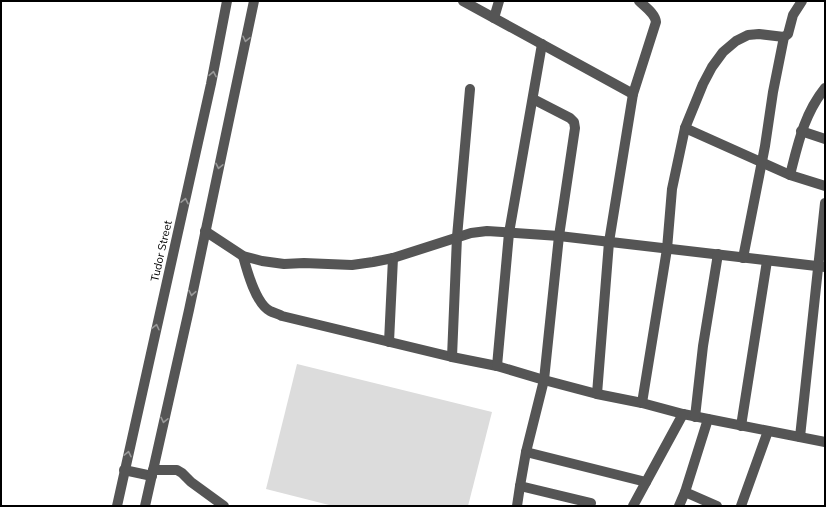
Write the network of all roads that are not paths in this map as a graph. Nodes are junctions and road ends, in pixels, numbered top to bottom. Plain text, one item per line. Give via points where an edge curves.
1 (228, 1) edge
2 (254, 1) edge
3 (463, 1) edge
4 (499, 1) edge
5 (639, 1) edge
6 (802, 1) edge
7 (494, 18) junction
8 (784, 38) junction
9 (542, 44) junction
10 (470, 89) dead end
11 (825, 90) edge
12 (633, 94) junction
13 (533, 99) junction
14 (686, 128) junction
15 (801, 131) junction
16 (825, 139) edge
17 (762, 162) junction
18 (790, 175) junction
19 (825, 186) edge
20 (825, 204) edge
21 (205, 231) junction
22 (509, 233) junction
23 (559, 236) junction
24 (457, 237) junction
25 (609, 242) junction
26 (667, 249) junction
27 (718, 254) junction
28 (243, 256) junction
29 (393, 258) junction
30 (743, 258) junction
31 (767, 261) junction
32 (822, 266) edge
33 (389, 342) junction
34 (452, 357) junction
35 (497, 366) junction
36 (544, 380) junction
37 (597, 394) junction
38 (642, 403) junction
39 (683, 414) junction
40 (695, 417) junction
41 (708, 419) junction
42 (741, 426) junction
43 (768, 431) junction
44 (800, 437) junction
45 (825, 442) edge
46 (526, 452) junction
47 (124, 470) junction
48 (152, 473) junction
49 (646, 482) junction
50 (520, 486) junction
51 (686, 492) junction
52 (590, 503) dead end
53 (117, 506) edge
54 (145, 506) edge
55 (224, 506) edge
56 (517, 506) edge
57 (633, 506) edge
58 (679, 506) edge
59 (717, 506) edge
60 (741, 506) edge

47 -> 1 street, Tudor Street
2 -> 21 street
3 - 7 street
4 - 7 street
5 - 12 street via 654,15 656,22
6 - 8 street
7 - 9 street
8 - 14 street via 759,34 748,36 736,41 723,52 703,84
8 - 17 street
9 - 12 street
9 - 13 street
10 - 24 street
11 - 15 street via 814,104
12 - 25 street
13 - 22 street
13 - 23 street via 570,118 575,125
14 - 17 street
14 - 26 street via 672,189
15 - 16 street
15 - 18 street
17 - 18 street
17 - 30 street
18 - 19 street
20 - 32 street
21 - 28 street
21 -> 48 street
22 - 23 street
22 - 24 street via 487,230
22 - 35 street
23 - 25 street
23 - 36 street
24 - 29 street
24 - 34 street
25 - 26 street
25 - 37 street
26 - 27 street
26 - 38 street
27 - 30 street
27 - 40 street
28 - 29 street via 284,264 329,265 352,265
28 - 33 street via 252,283 262,303 270,311
29 - 33 street
30 - 31 street
31 - 32 street
31 - 42 street
32 - 44 street
33 - 34 street
34 - 35 street
35 - 36 street
36 - 37 street
36 - 46 street
37 - 38 street
38 - 39 street
39 - 40 street
39 - 49 street
40 - 41 street
41 - 42 street
41 - 51 street
42 - 43 street
43 - 44 street
43 - 60 street
44 - 45 street
46 - 49 street
46 - 50 street
47 - 48 street
47 - 53 street, Tudor Street
48 - 54 street
48 - 55 street via 177,470
49 - 57 street
50 - 52 street
50 - 56 street
51 - 58 street
51 - 59 street

